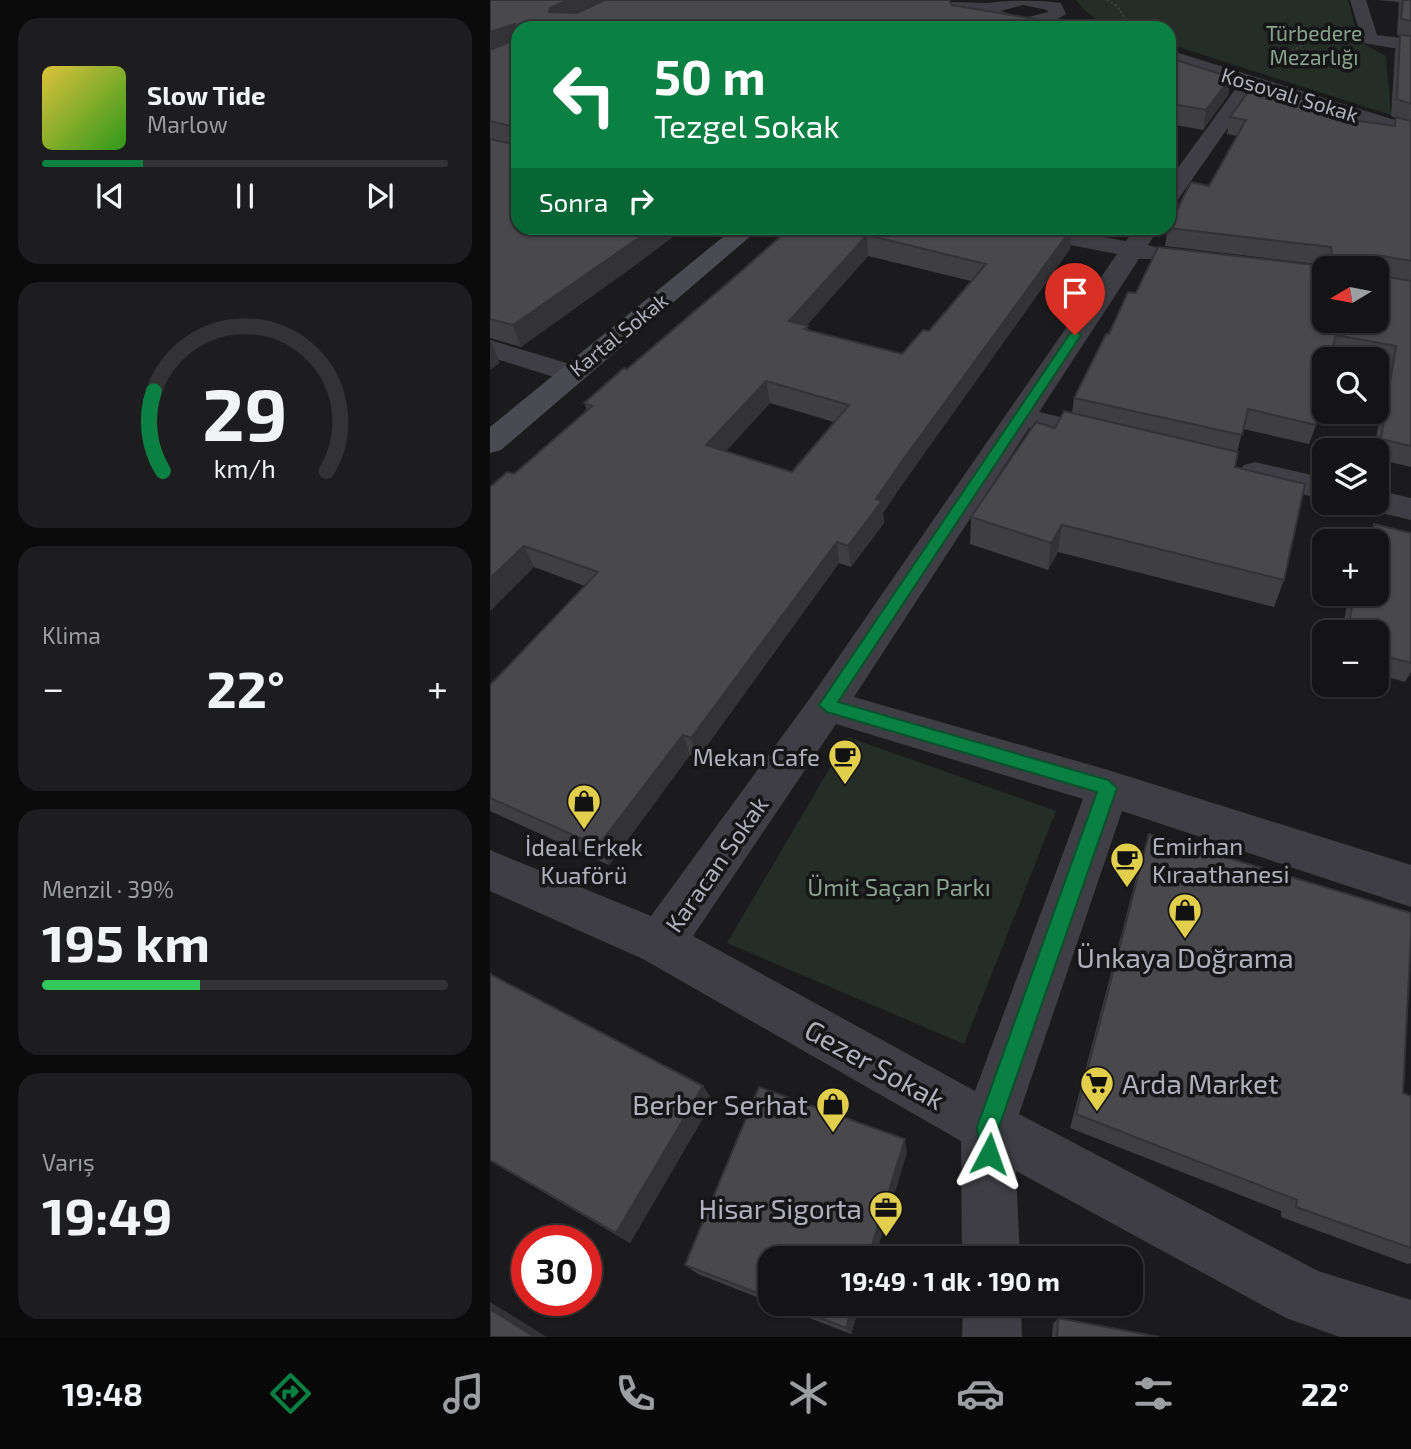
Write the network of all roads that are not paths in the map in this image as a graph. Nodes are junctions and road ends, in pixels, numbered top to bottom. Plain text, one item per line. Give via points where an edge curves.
1 (884, 0) edge
2 (1028, 0) edge
3 (1358, 0) edge
4 (1051, 18) junction
5 (997, 19) edge
6 (1014, 21) edge
7 (1040, 21) edge
8 (1060, 21) edge
9 (1403, 45) edge
10 (1176, 58) edge
11 (1250, 82) junction
12 (1411, 132) edge
13 (1176, 186) edge
14 (739, 235) edge
15 (1088, 235) edge
16 (1138, 240) edge
17 (1184, 258) edge
18 (490, 348) edge
19 (570, 373) junction
20 (1021, 418) junction
21 (490, 443) edge
22 (1140, 445) edge
23 (1232, 467) edge
24 (1312, 486) edge
25 (1389, 504) edge
26 (1411, 509) edge
27 (827, 705) junction
28 (1108, 788) junction
29 (490, 870) edge
30 (1411, 886) edge
31 (660, 943) junction
32 (988, 1127) junction
33 (991, 1246) edge
34 (992, 1316) edge
35 (1411, 1330) edge
36 (992, 1337) edge

1 - 5 street
2 - 4 street via 1055,8 1057,14
2 - 5 street via 1008,1
3 - 9 street via 1369,39
4 - 7 street
4 - 8 street
5 - 6 street
10 - 11 street, Kosovalı Sokak
11 - 12 street, Kosovalı Sokak
11 - 13 street
14 - 19 street, Kartal Sokak
15 - 16 street
16 - 17 street
16 - 20 street, Karacan Sokak
18 - 19 street
19 - 21 street, Kartal Sokak
20 - 22 street
20 - 27 street, Karacan Sokak
23 - 24 street
25 - 26 street
27 - 28 street
27 - 31 street, Karacan Sokak
28 - 30 street
28 - 32 street
29 - 31 street, Gezer Sokak
31 - 32 street, Gezer Sokak
32 - 33 street
32 - 35 street, Gezer Sokak via 1307,1297
34 - 36 street

